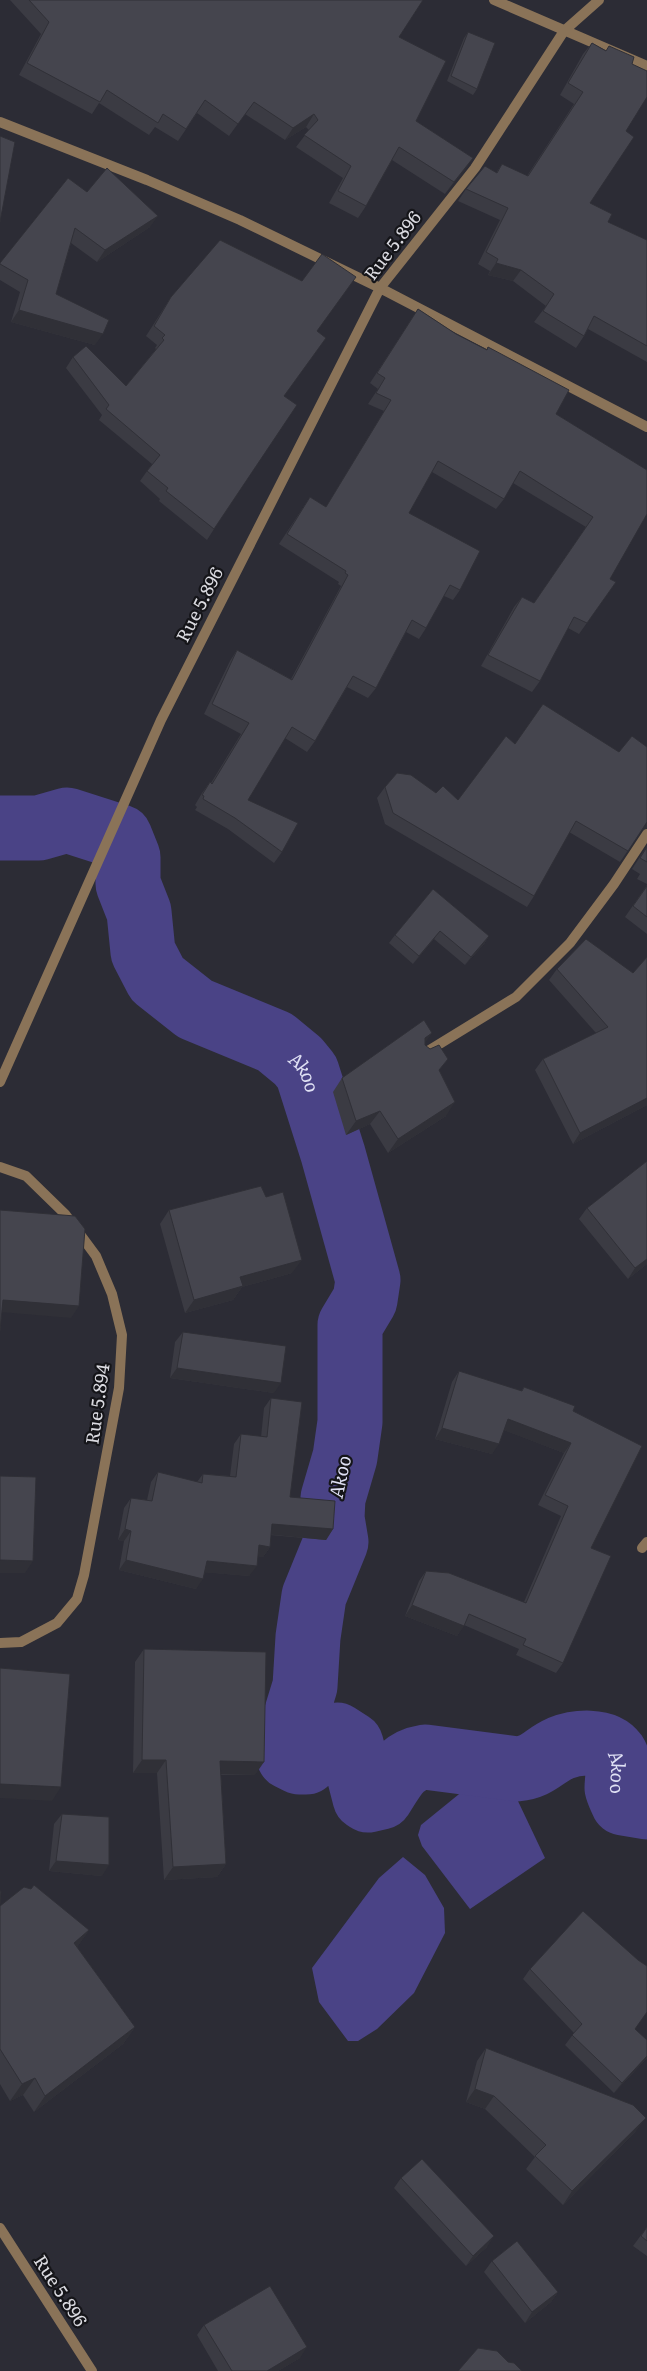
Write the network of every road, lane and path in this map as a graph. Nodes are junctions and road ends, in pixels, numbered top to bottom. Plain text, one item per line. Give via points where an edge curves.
1 (494, 0) edge
2 (599, 0) edge
3 (564, 31) junction
4 (647, 66) edge
5 (0, 122) edge
6 (380, 288) junction
7 (647, 427) edge
8 (647, 834) edge
9 (421, 1056) edge
10 (0, 1082) edge
11 (0, 1167) edge
12 (0, 1643) edge
13 (0, 2228) edge
14 (92, 2371) edge

1 - 3 street
2 - 3 street, Rue 5.896
3 - 4 street
3 - 6 street, Rue 5.896 via 475,168
5 - 6 street via 240,220
6 - 7 street
6 - 10 street, Rue 5.896 via 161,720
8 - 9 street via 570,943 516,997
11 - 12 street, Rue 5.894 via 26,1176 70,1221 96,1256 112,1294 122,1335 119,1388 77,1600 57,1623 21,1642
13 - 14 street, Rue 5.896

